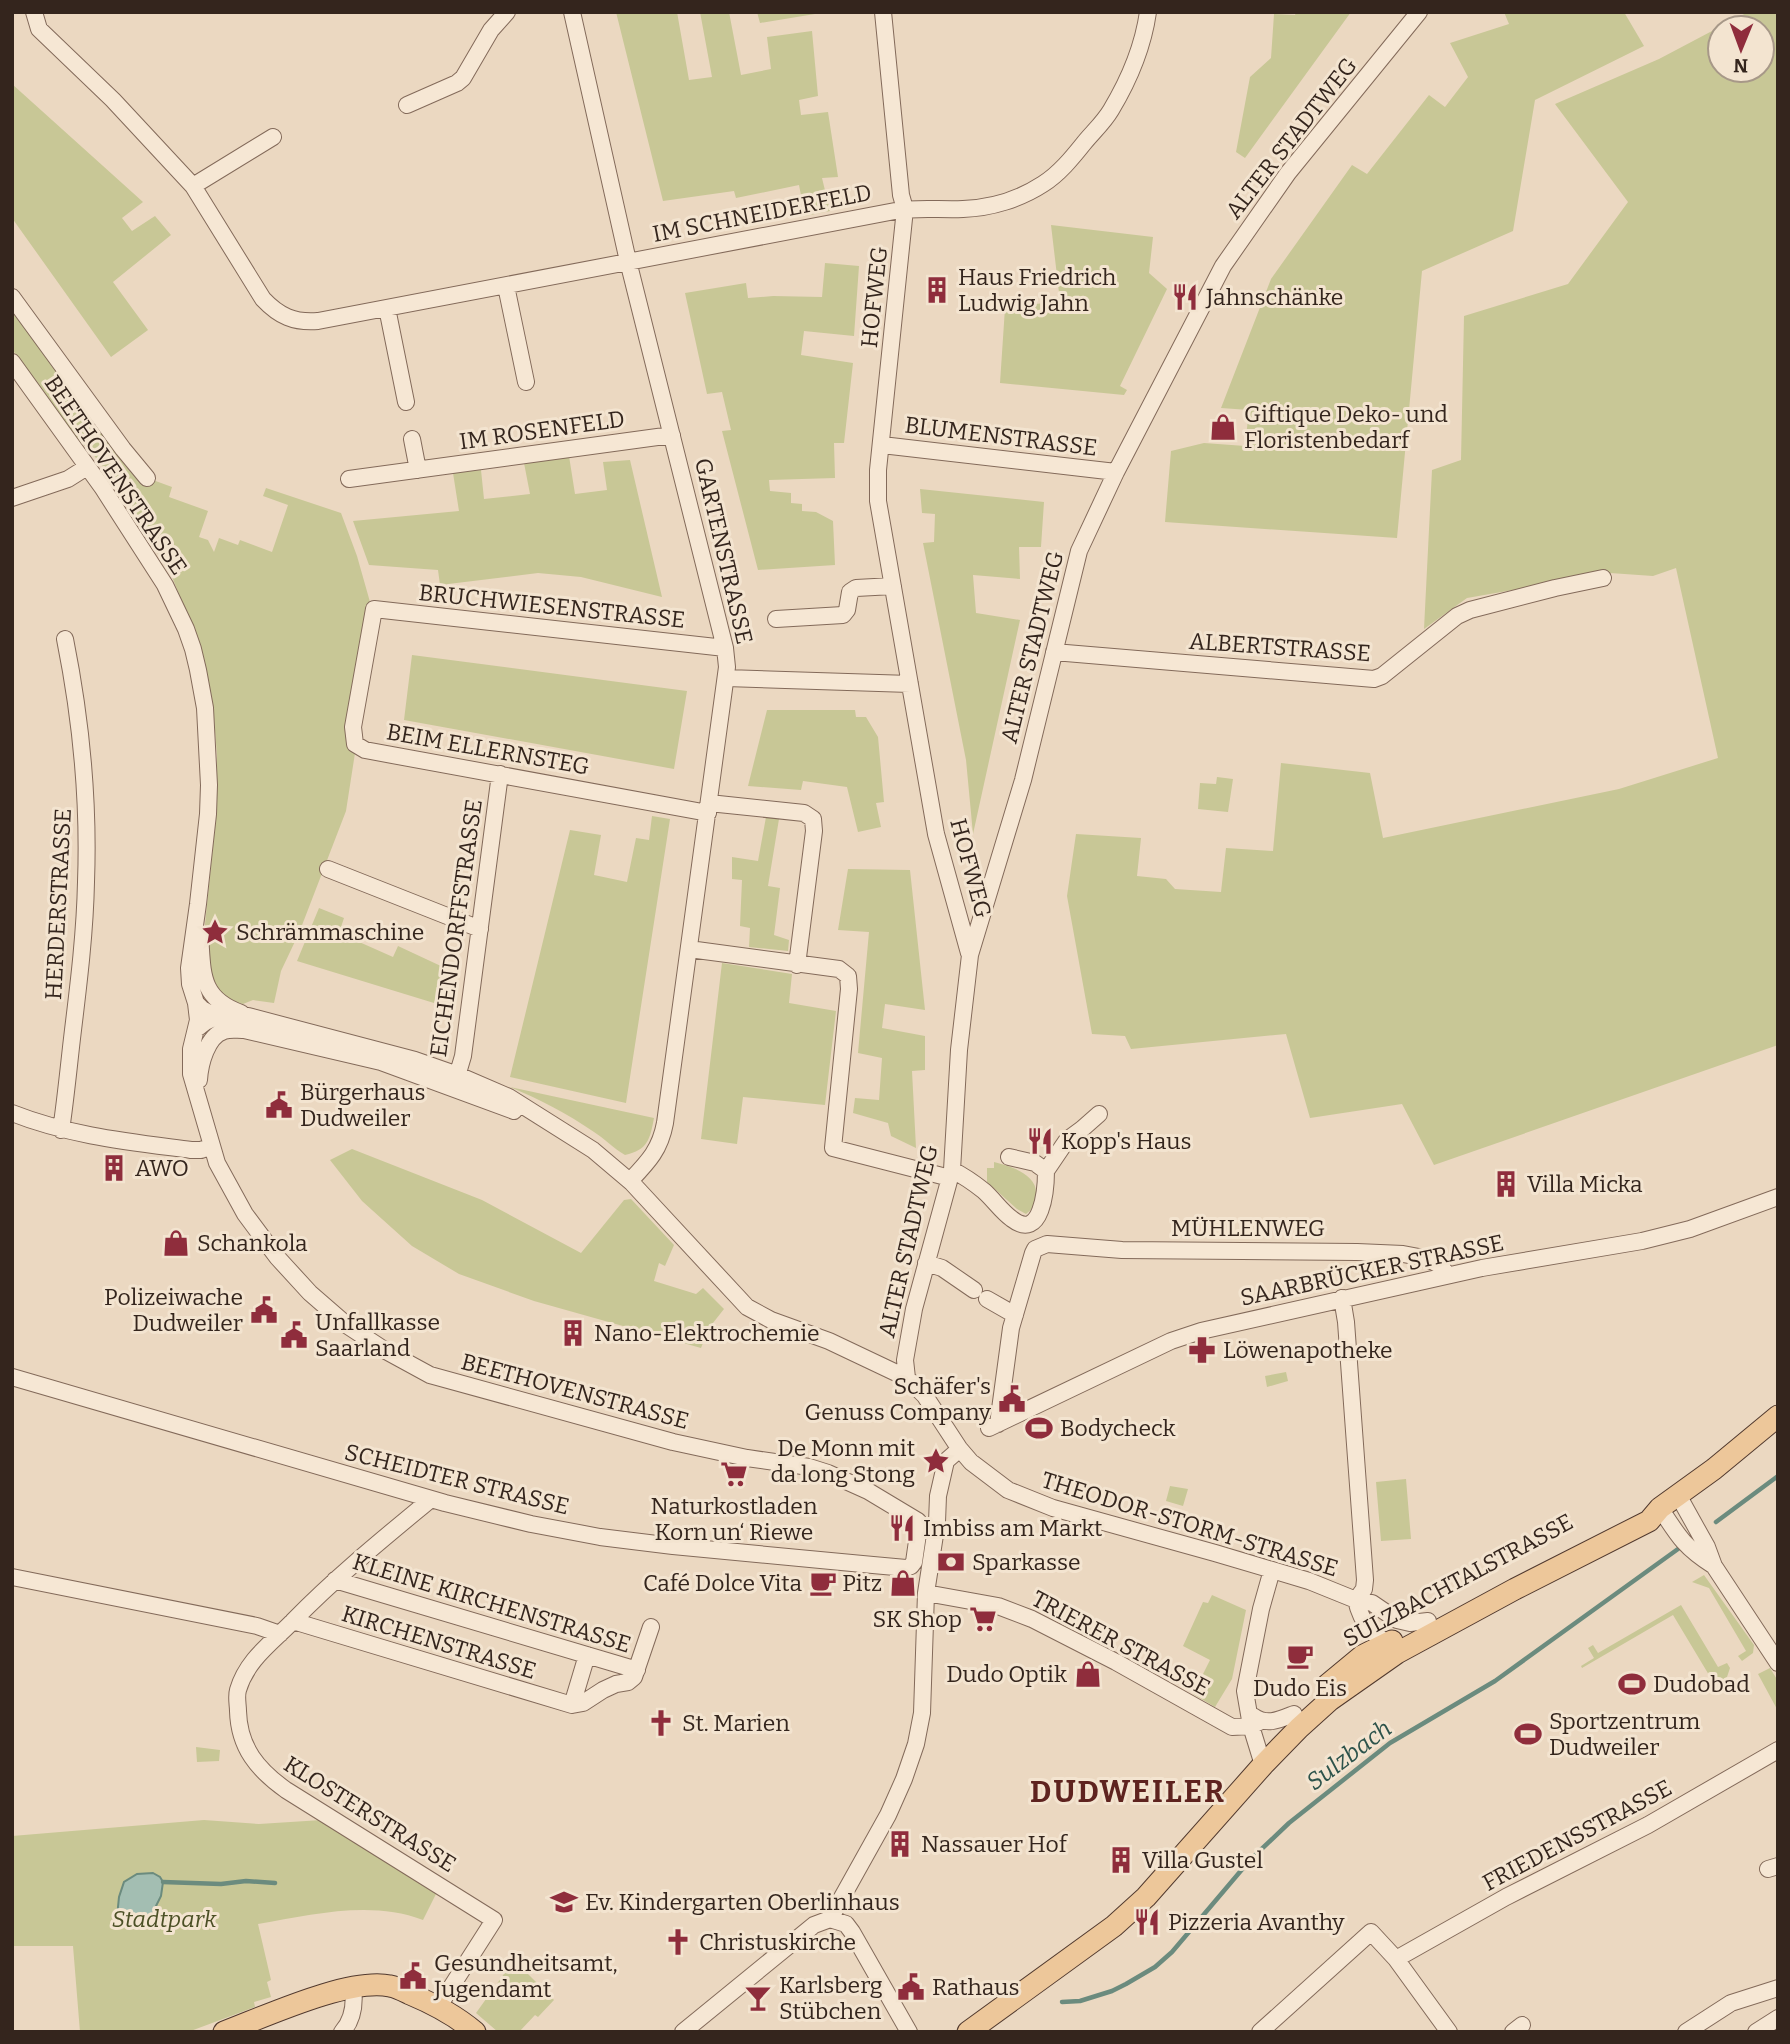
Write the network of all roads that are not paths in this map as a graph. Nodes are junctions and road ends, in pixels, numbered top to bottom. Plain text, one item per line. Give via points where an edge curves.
1 (34, 12) edge
2 (507, 12) edge
3 (572, 12) edge
4 (883, 12) edge
5 (1148, 12) edge
6 (1419, 12) edge
7 (407, 105) dead end
8 (273, 137) dead end
9 (193, 187) junction
10 (905, 209) junction
11 (628, 261) junction
12 (506, 286) junction
13 (12, 297) edge
14 (387, 308) junction
15 (12, 362) edge
16 (526, 382) dead end
17 (406, 402) dead end
18 (672, 435) junction
19 (412, 439) dead end
20 (881, 444) junction
21 (87, 467) junction
22 (418, 470) junction
23 (1116, 472) junction
24 (147, 478) dead end
25 (349, 480) dead end
26 (12, 498) edge
27 (1603, 578) dead end
28 (893, 586) junction
29 (373, 609) joint
30 (776, 619) dead end
31 (65, 639) dead end
32 (725, 648) junction
33 (1054, 652) junction
34 (726, 678) junction
35 (909, 684) junction
36 (500, 774) junction
37 (709, 808) junction
38 (328, 869) dead end
39 (198, 904) junction
40 (480, 929) junction
41 (689, 949) junction
42 (970, 955) junction
43 (797, 965) junction
44 (214, 998) junction
45 (196, 1003) junction
46 (216, 1017) junction
47 (246, 1023) junction
48 (198, 1028) junction
49 (217, 1034) junction
50 (456, 1081) junction
51 (201, 1107) junction
52 (12, 1113) edge
53 (1099, 1114) dead end
54 (61, 1130) junction
55 (212, 1146) junction
56 (1009, 1157) dead end
57 (1046, 1171) junction
58 (951, 1174) junction
59 (630, 1181) junction
60 (1778, 1197) edge
61 (1028, 1223) junction
62 (1038, 1247) junction
63 (926, 1263) junction
64 (1447, 1275) junction
65 (1342, 1298) junction
66 (1015, 1315) junction
67 (12, 1377) edge
68 (907, 1378) junction
69 (1778, 1416) edge
70 (954, 1454) dead end
71 (1678, 1495) junction
72 (430, 1499) junction
73 (1651, 1510) junction
74 (1714, 1566) junction
75 (901, 1567) joint
76 (1272, 1570) junction
77 (12, 1577) edge
78 (335, 1580) junction
79 (926, 1593) junction
80 (1356, 1600) junction
81 (1388, 1614) junction
82 (293, 1621) junction
83 (1428, 1621) junction
84 (650, 1627) dead end
85 (1369, 1629) junction
86 (280, 1633) junction
87 (1398, 1645) junction
88 (587, 1655) junction
89 (1778, 1663) edge
90 (1369, 1664) junction
91 (637, 1670) junction
92 (572, 1705) junction
93 (1296, 1721) junction
94 (1256, 1723) junction
95 (1778, 1750) edge
96 (1262, 1760) junction
97 (830, 1919) junction
98 (1396, 1959) junction
99 (353, 1987) junction
100 (1778, 1989) edge
101 (439, 2006) junction
102 (1778, 2018) edge
103 (350, 2029) edge
104 (224, 2032) edge
105 (475, 2032) edge
106 (683, 2032) edge
107 (908, 2032) edge
108 (968, 2032) edge
109 (1260, 2032) edge
110 (1449, 2032) edge
111 (1686, 2032) edge
112 (1756, 2032) edge

1 - 9 street, IM SCHNEIDERFELD via 39,29
2 - 7 street via 463,78
3 - 11 street, GARTENSTRASSE
4 - 10 street, HOFWEG
5 - 10 street, IM SCHNEIDERFELD via 1135,63 1110,112 1044,183 996,204
6 - 23 street, ALTER STADTWEG via 1287,173 1223,266
8 - 9 street
9 - 14 street, IM SCHNEIDERFELD via 261,296 285,317 309,321
10 - 11 street, IM SCHNEIDERFELD
10 - 20 street, HOFWEG
11 - 12 street, IM SCHNEIDERFELD
11 - 18 street, GARTENSTRASSE
12 - 14 street, IM SCHNEIDERFELD
12 - 16 street
13 - 24 street, BEETHOVENSTRASSE
14 - 17 street
15 - 21 street, BEETHOVENSTRASSE
18 - 22 street, IM ROSENFELD
18 - 32 street, GARTENSTRASSE
19 - 22 street
20 - 23 street, BLUMENSTRASSE
20 - 28 street, HOFWEG via 878,501
21 - 26 street via 68,479
21 - 39 street, BEETHOVENSTRASSE via 165,585 186,629 198,670 209,785
22 - 25 street, IM ROSENFELD
23 - 33 street, ALTER STADTWEG via 1079,551
27 - 33 street, ALBERTSTRASSE via 1457,616 1374,679
28 - 30 street via 856,588 850,592 843,615
28 - 35 street, HOFWEG
29 - 32 street, BRUCHWIESENSTRASSE
29 - 36 street, BEIM ELLERNSTEG via 353,727 355,744 365,750
31 - 54 street, HERDERSTRASSE via 83,764 86,870 79,980
32 - 34 street, GARTENSTRASSE
33 - 42 street, ALTER STADTWEG
34 - 35 street
34 - 37 street, GARTENSTRASSE
35 - 42 street, HOFWEG via 936,834
36 - 37 street, BEIM ELLERNSTEG
36 - 40 street, EICHENDORFFSTRASSE
37 - 41 street, GARTENSTRASSE
37 - 43 street, BEIM ELLERNSTEG via 804,813 813,819
38 - 40 street
39 - 44 street, BEETHOVENSTRASSE via 204,977
39 - 45 street, BEETHOVENSTRASSE via 189,968
40 - 50 street, EICHENDORFFSTRASSE
41 - 43 street
41 - 59 street, GARTENSTRASSE via 664,1132 654,1153
42 - 58 street, ALTER STADTWEG
43 - 58 street via 839,969 848,976 833,1148
44 - 46 street, BEETHOVENSTRASSE
44 - 47 street
45 - 46 street
45 - 48 street, BEETHOVENSTRASSE
46 - 47 street, THEODOR-STORM-STRASSE
46 - 48 street
46 - 49 street, BEETHOVENSTRASSE
47 - 49 street
47 - 50 street, THEODOR-STORM-STRASSE via 364,1045
48 - 51 street, BEETHOVENSTRASSE via 190,1063
49 - 51 street, BEETHOVENSTRASSE via 201,1062
50 - 59 street, THEODOR-STORM-STRASSE via 509,1097 593,1150
51 - 55 street, BEETHOVENSTRASSE
52 - 54 street
53 - 57 street via 1067,1140
54 - 55 street via 191,1150
55 - 75 street, BEETHOVENSTRASSE via 245,1214 277,1258 348,1326 386,1351 430,1375 673,1442 828,1473 918,1521 914,1562
56 - 57 street via 1035,1163
57 - 61 street via 1041,1211
58 - 61 street via 966,1177 1012,1219
58 - 63 street, ALTER STADTWEG
59 - 68 street, THEODOR-STORM-STRASSE via 747,1307
60 - 64 street, SAARBRÜCKER STRASSE via 1642,1241
61 - 62 street
62 - 64 street, MÜHLENWEG via 1402,1254 1434,1262
62 - 66 street
63 - 66 street via 942,1268
63 - 68 street, ALTER STADTWEG via 907,1346
64 - 65 street, SAARBRÜCKER STRASSE
65 - 66 street, SAARBRÜCKER STRASSE via 1171,1341 993,1426
65 - 80 street via 1365,1580
67 - 72 street, SCHEIDTER STRASSE
68 - 76 street, THEODOR-STORM-STRASSE via 971,1462 1008,1489 1053,1508
69 - 71 main road, SULZBACHTALSTRASSE
70 - 79 street via 946,1461 941,1478
71 - 73 main road, SULZBACHTALSTRASSE
71 - 74 street
72 - 75 street, SCHEIDTER STRASSE via 600,1537
72 - 78 street, KLOSTERSTRASSE
73 - 74 street via 1692,1552
73 - 83 main road, SULZBACHTALSTRASSE
73 - 87 main road, SULZBACHTALSTRASSE via 1649,1521
74 - 89 street
76 - 80 street, THEODOR-STORM-STRASSE
76 - 94 street via 1245,1691 1247,1709
77 - 86 street
78 - 82 street, KLOSTERSTRASSE
78 - 88 street, KLEINE KIRCHENSTRASSE
79 - 94 street, TRIERER STRASSE via 998,1606 1032,1619 1227,1725 1240,1728
79 - 97 street via 921,1723 911,1761
80 - 81 street, THEODOR-STORM-STRASSE via 1372,1603
80 - 85 street, THEODOR-STORM-STRASSE
81 - 83 street, THEODOR-STORM-STRASSE via 1410,1623
81 - 87 street
82 - 86 street, KLOSTERSTRASSE
82 - 92 street, KIRCHENSTRASSE
83 - 87 main road, SULZBACHTALSTRASSE
84 - 91 street
85 - 87 street, THEODOR-STORM-STRASSE
85 - 90 street
86 - 101 street, KLOSTERSTRASSE via 250,1664 237,1692 238,1720 254,1761 286,1790 494,1920
87 - 90 main road, SULZBACHTALSTRASSE
88 - 91 street, KLEINE KIRCHENSTRASSE
88 - 92 street
90 - 93 main road, SULZBACHTALSTRASSE via 1330,1700
91 - 92 street via 628,1682
93 - 94 street, TRIERER STRASSE
93 - 96 main road, SULZBACHTALSTRASSE
94 - 96 street
95 - 98 street, FRIEDENSSTRASSE
96 - 108 main road, SULZBACHTALSTRASSE via 1246,1785 1146,1897 1114,1926
97 - 106 street via 814,1925
97 - 107 street via 846,1924 852,1932
98 - 109 street via 1371,1932
98 - 110 street
99 - 101 main road via 391,1986
99 - 103 street
99 - 104 main road
100 - 111 street via 1731,2003
101 - 105 main road
102 - 112 street

